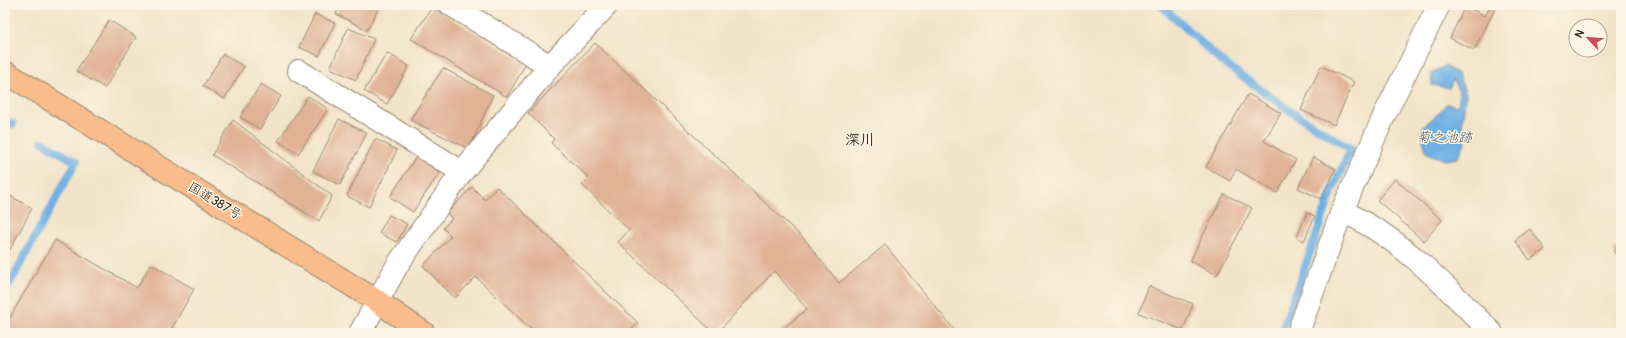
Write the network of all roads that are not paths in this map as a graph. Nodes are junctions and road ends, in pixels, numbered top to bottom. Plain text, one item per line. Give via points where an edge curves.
1 (452, 5) edge
2 (607, 5) edge
3 (1439, 5) edge
4 (550, 66) junction
5 (299, 71) dead end
6 (5, 72) edge
7 (462, 172) junction
8 (1342, 210) junction
9 (377, 301) junction
10 (360, 333) edge
11 (424, 333) edge
12 (1298, 333) edge
13 (1492, 333) edge

1 - 4 street
2 - 4 street
3 - 8 street via 1385,114
4 - 7 street
5 - 7 street
6 - 9 highway, 国道387号
7 - 9 street via 398,264
8 - 12 street
8 - 13 street via 1401,246
9 - 10 street
9 - 11 highway, 国道387号

